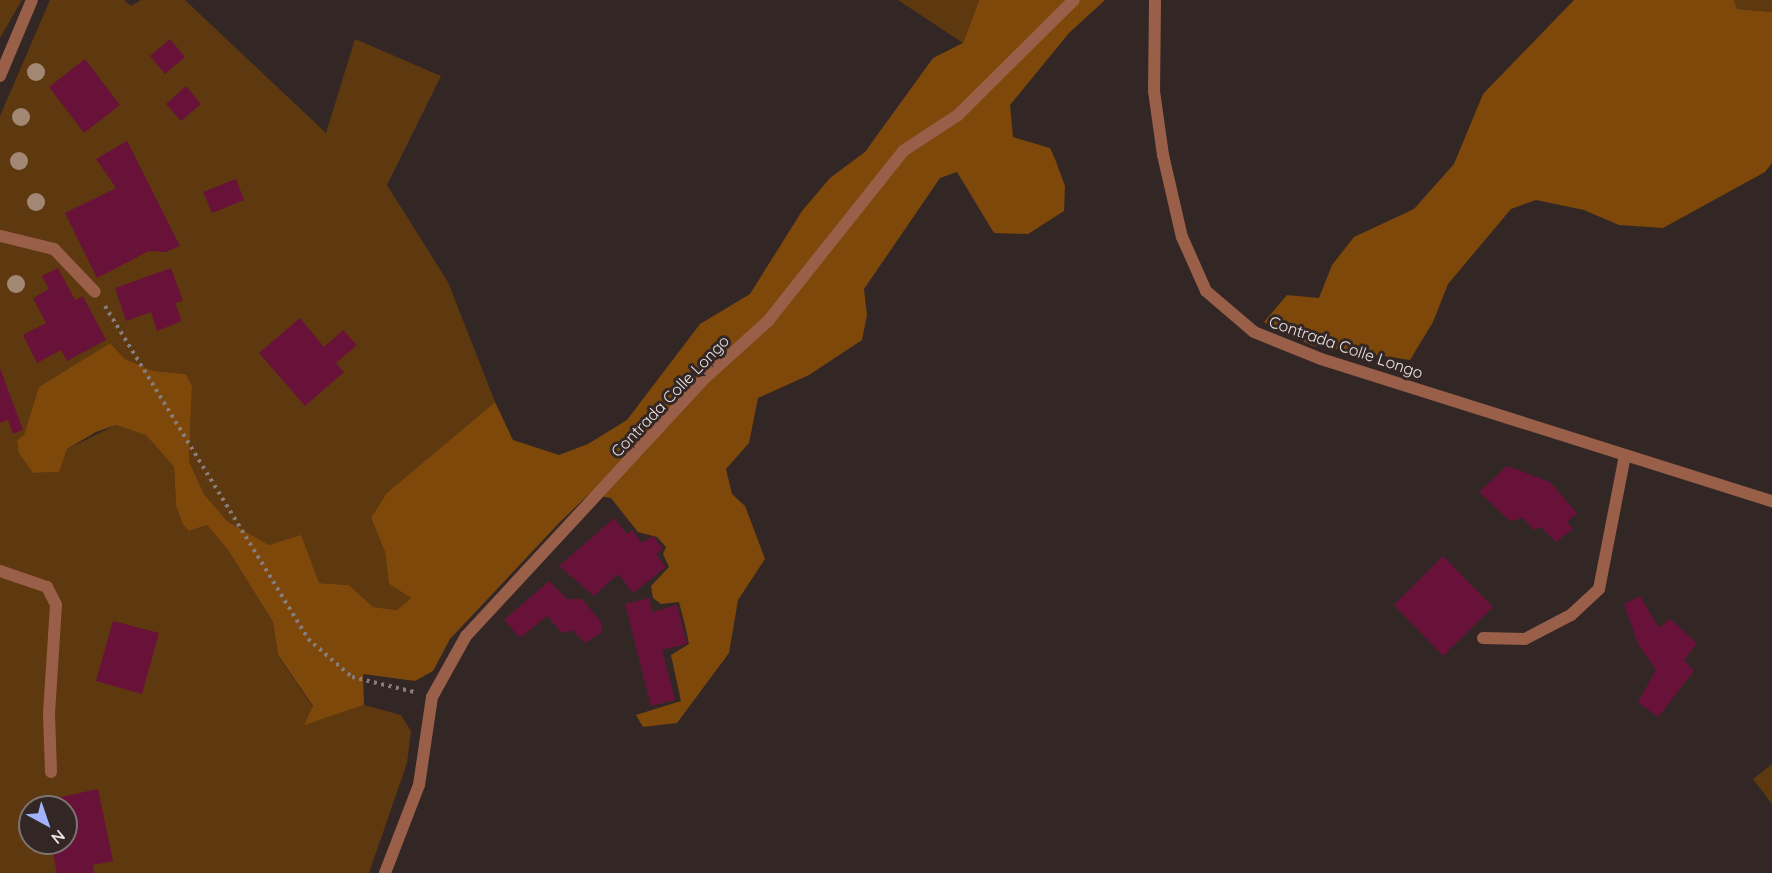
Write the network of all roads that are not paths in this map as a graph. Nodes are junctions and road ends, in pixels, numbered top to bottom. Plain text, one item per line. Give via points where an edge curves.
1 (32, 0) edge
2 (1074, 0) edge
3 (1155, 0) edge
4 (0, 76) edge
5 (0, 227) edge
6 (0, 236) edge
7 (95, 292) road end
8 (1625, 455) junction
9 (1772, 501) edge
10 (0, 571) edge
11 (1483, 638) dead end
12 (51, 771) dead end
13 (385, 873) edge

1 - 4 street
2 - 13 street, Contrada Colle Longo via 958,115 903,151 768,321 706,377 466,636 432,697 418,785
3 - 8 street, Contrada Colle Longo via 1154,91 1163,155 1182,237 1206,291 1254,332 1321,359
5 - 6 street
6 - 7 street via 54,249
8 - 9 street, Contrada Colle Longo
8 - 11 street via 1599,589 1571,615 1525,639
10 - 12 street via 47,587 56,605 48,714

